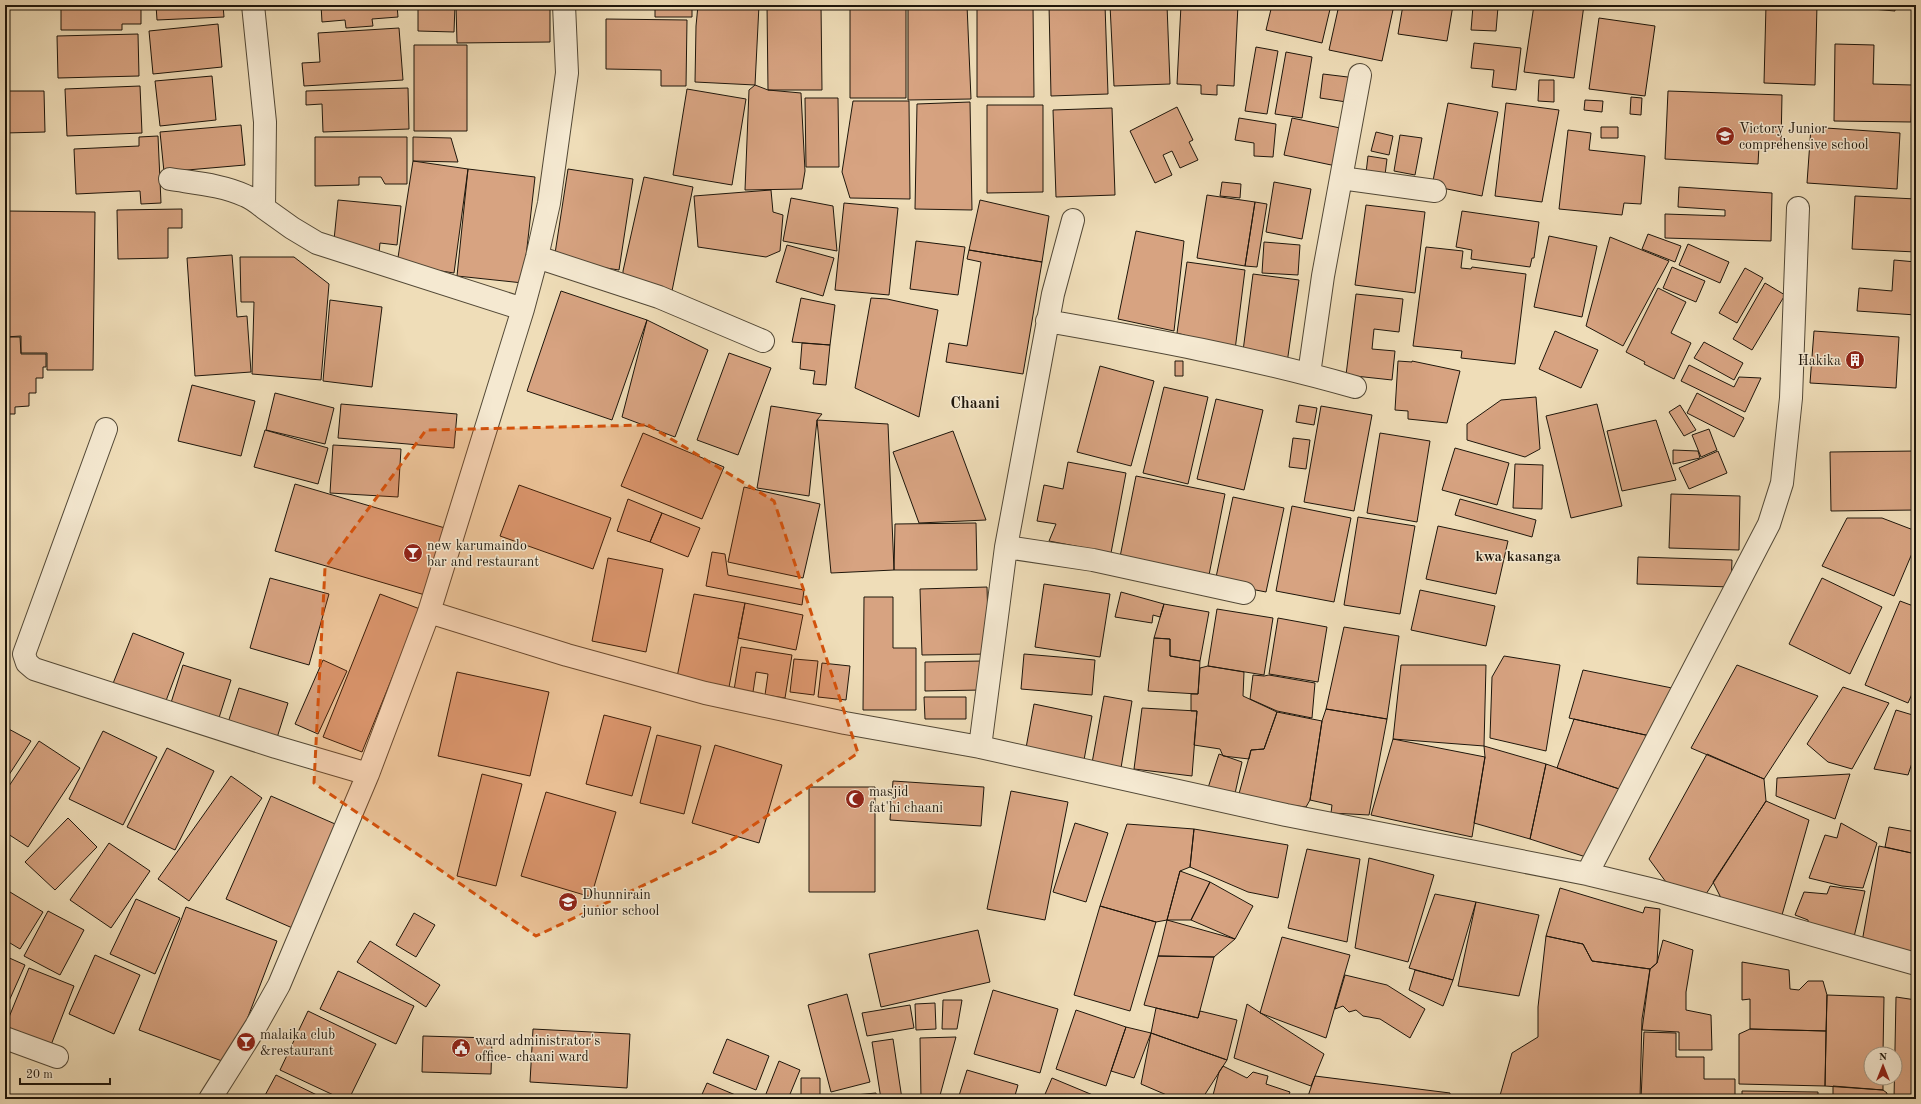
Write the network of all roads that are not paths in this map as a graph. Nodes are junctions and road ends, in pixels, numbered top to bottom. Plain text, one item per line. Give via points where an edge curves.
1 (253, 5) edge
2 (564, 5) edge
3 (1360, 75) dead end
4 (1341, 178) junction
5 (170, 179) dead end
6 (1435, 191) dead end
7 (264, 208) junction
8 (1798, 208) dead end
9 (1073, 220) dead end
10 (537, 257) junction
11 (523, 309) junction
12 (1047, 321) junction
13 (763, 341) dead end
14 (1309, 374) junction
15 (1355, 387) dead end
16 (106, 429) dead end
17 (1006, 547) junction
18 (1244, 593) dead end
19 (429, 612) junction
20 (980, 747) junction
21 (368, 774) junction
22 (1587, 874) junction
23 (1916, 964) edge
24 (5, 1038) edge
25 (57, 1057) dead end
26 (210, 1099) edge

1 - 7 street via 266,122
2 - 10 street via 567,73 549,203
3 - 4 street
4 - 6 street
4 - 14 street
5 - 7 street via 237,192
7 - 11 street via 317,243
8 - 22 street via 1791,398 1782,483 1776,503 1769,524
9 - 12 street
10 - 11 street
10 - 13 street via 659,297
11 - 19 street
12 - 14 street via 1142,338
12 - 17 street
14 - 15 street
16 - 21 street via 24,654 28,663 34,669
17 - 18 street via 1094,560
17 - 20 street
19 - 20 street via 567,655 705,693 845,723
19 - 21 street
20 - 22 street via 1286,815
21 - 26 street via 279,985
22 - 23 street via 1658,891
24 - 25 street

